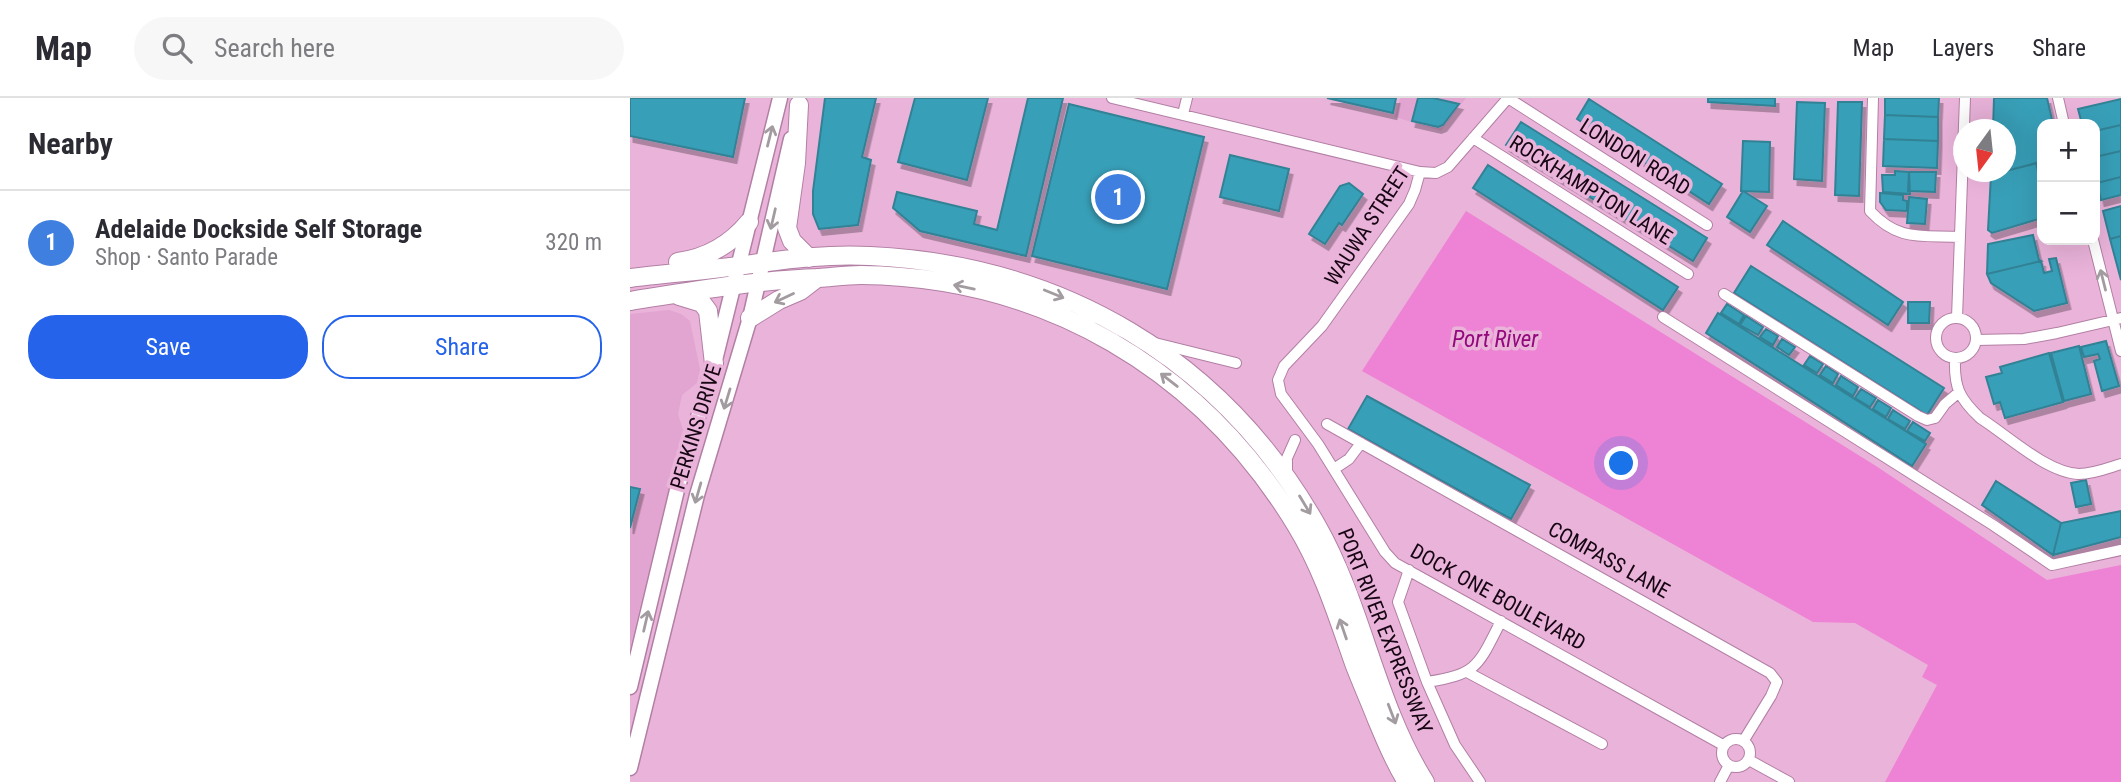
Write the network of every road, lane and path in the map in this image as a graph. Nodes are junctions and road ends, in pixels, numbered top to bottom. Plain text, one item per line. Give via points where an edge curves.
1 (780, 98) edge
2 (1112, 98) edge
3 (1187, 98) edge
4 (1508, 98) edge
5 (1873, 98) edge
6 (1965, 98) edge
7 (2058, 98) edge
8 (800, 101) edge
9 (1184, 114) junction
10 (2063, 119) edge
11 (1473, 138) junction
12 (1420, 172) junction
13 (749, 222) junction
14 (1707, 225) dead end
15 (1960, 237) junction
16 (2095, 245) edge
17 (809, 258) junction
18 (763, 263) junction
19 (738, 265) junction
20 (630, 271) edge
21 (1688, 274) dead end
22 (630, 278) edge
23 (817, 278) junction
24 (759, 281) junction
25 (733, 285) junction
26 (672, 294) junction
27 (1724, 294) dead end
28 (630, 301) edge
29 (1663, 317) dead end
30 (750, 318) junction
31 (1957, 318) junction
32 (2117, 319) edge
33 (1322, 326) joint
34 (1976, 340) junction
35 (1148, 342) junction
36 (2121, 351) edge
37 (1955, 359) junction
38 (1236, 363) dead end
39 (713, 367) junction
40 (1958, 393) junction
41 (1327, 424) dead end
42 (1295, 440) dead end
43 (1361, 443) junction
44 (2121, 464) edge
45 (1334, 469) junction
46 (1287, 476) junction
47 (2121, 550) edge
48 (1409, 570) junction
49 (1501, 621) junction
50 (1467, 673) junction
51 (1427, 682) junction
52 (630, 687) edge
53 (1744, 740) junction
54 (1602, 744) dead end
55 (1723, 746) junction
56 (1749, 760) junction
57 (1729, 765) junction
58 (630, 768) edge
59 (1407, 782) edge
60 (1425, 782) edge
61 (1480, 782) edge
62 (1720, 782) edge
63 (1789, 782) edge

13 -> 1 street, PERKINS DRIVE
2 - 9 street
3 - 9 street
4 - 11 street, WAUWA STREET
4 - 14 street, LONDON ROAD
5 - 15 street via 1870,211 1900,234
6 - 15 street
7 - 10 street
8 - 17 highway via 788,228 792,241
8 -> 18 street, PERKINS DRIVE
9 - 12 street
11 - 12 street, WAUWA STREET via 1448,167 1436,173
11 - 21 street, ROCKHAMPTON LANE
12 - 33 street, WAUWA STREET via 1409,204
13 - 19 street, PERKINS DRIVE
13 - 20 highway via 732,241 695,259
15 - 31 street
32 -> 16 street
17 - 18 highway, PORT RIVER EXPRESSWAY
17 -> 35 highway, PORT RIVER EXPRESSWAY via 868,255 965,266 1035,286 1093,310
18 - 19 highway, PORT RIVER EXPRESSWAY
18 - 24 street, PERKINS DRIVE
19 - 22 highway, PORT RIVER EXPRESSWAY
19 - 25 street, PERKINS DRIVE
23 - 24 highway, PORT RIVER EXPRESSWAY
23 -> 30 highway
59 -> 23 highway, PORT RIVER EXPRESSWAY via 1356,670 1328,587 1296,525 1225,430 1174,383 1094,331 1022,300 925,279
24 - 25 highway, PORT RIVER EXPRESSWAY
24 - 30 street, PERKINS DRIVE
25 - 26 highway, PORT RIVER EXPRESSWAY
25 - 39 street, PERKINS DRIVE
26 - 28 highway, PORT RIVER EXPRESSWAY
26 - 39 highway via 702,303 708,311
27 - 40 street via 1927,420 1935,418
29 - 47 street via 2052,565
30 -> 58 street, PERKINS DRIVE via 697,495
31 - 34 street via 1972,327
31 - 37 street via 1944,322 1935,337 1940,352
32 - 34 street via 2024,339
32 - 36 street
33 - 45 street, DOCK ONE BOULEVARD via 1284,366 1278,380 1281,394
34 - 37 street via 1969,354
35 - 38 street
35 - 46 highway, PORT RIVER EXPRESSWAY via 1233,413
37 - 40 street
52 -> 39 street, PERKINS DRIVE via 677,490
40 - 44 street via 1980,418 2053,466 2077,474
41 - 43 street, COMPASS LANE
42 - 46 street via 1287,458
43 - 45 street
43 - 53 street, COMPASS LANE via 1770,673 1777,682
45 - 48 street, DOCK ONE BOULEVARD via 1385,552
46 -> 60 highway, PORT RIVER EXPRESSWAY via 1341,573 1393,718
48 - 49 street, DOCK ONE BOULEVARD
48 - 51 street via 1398,601
49 - 50 street via 1483,656
49 - 55 street, DOCK ONE BOULEVARD
50 - 51 street
50 - 54 street
51 - 61 street via 1455,745
53 - 55 street via 1736,738
53 - 56 street via 1751,752
55 - 57 street
56 - 57 street via 1737,767
56 - 63 street
57 - 62 street

